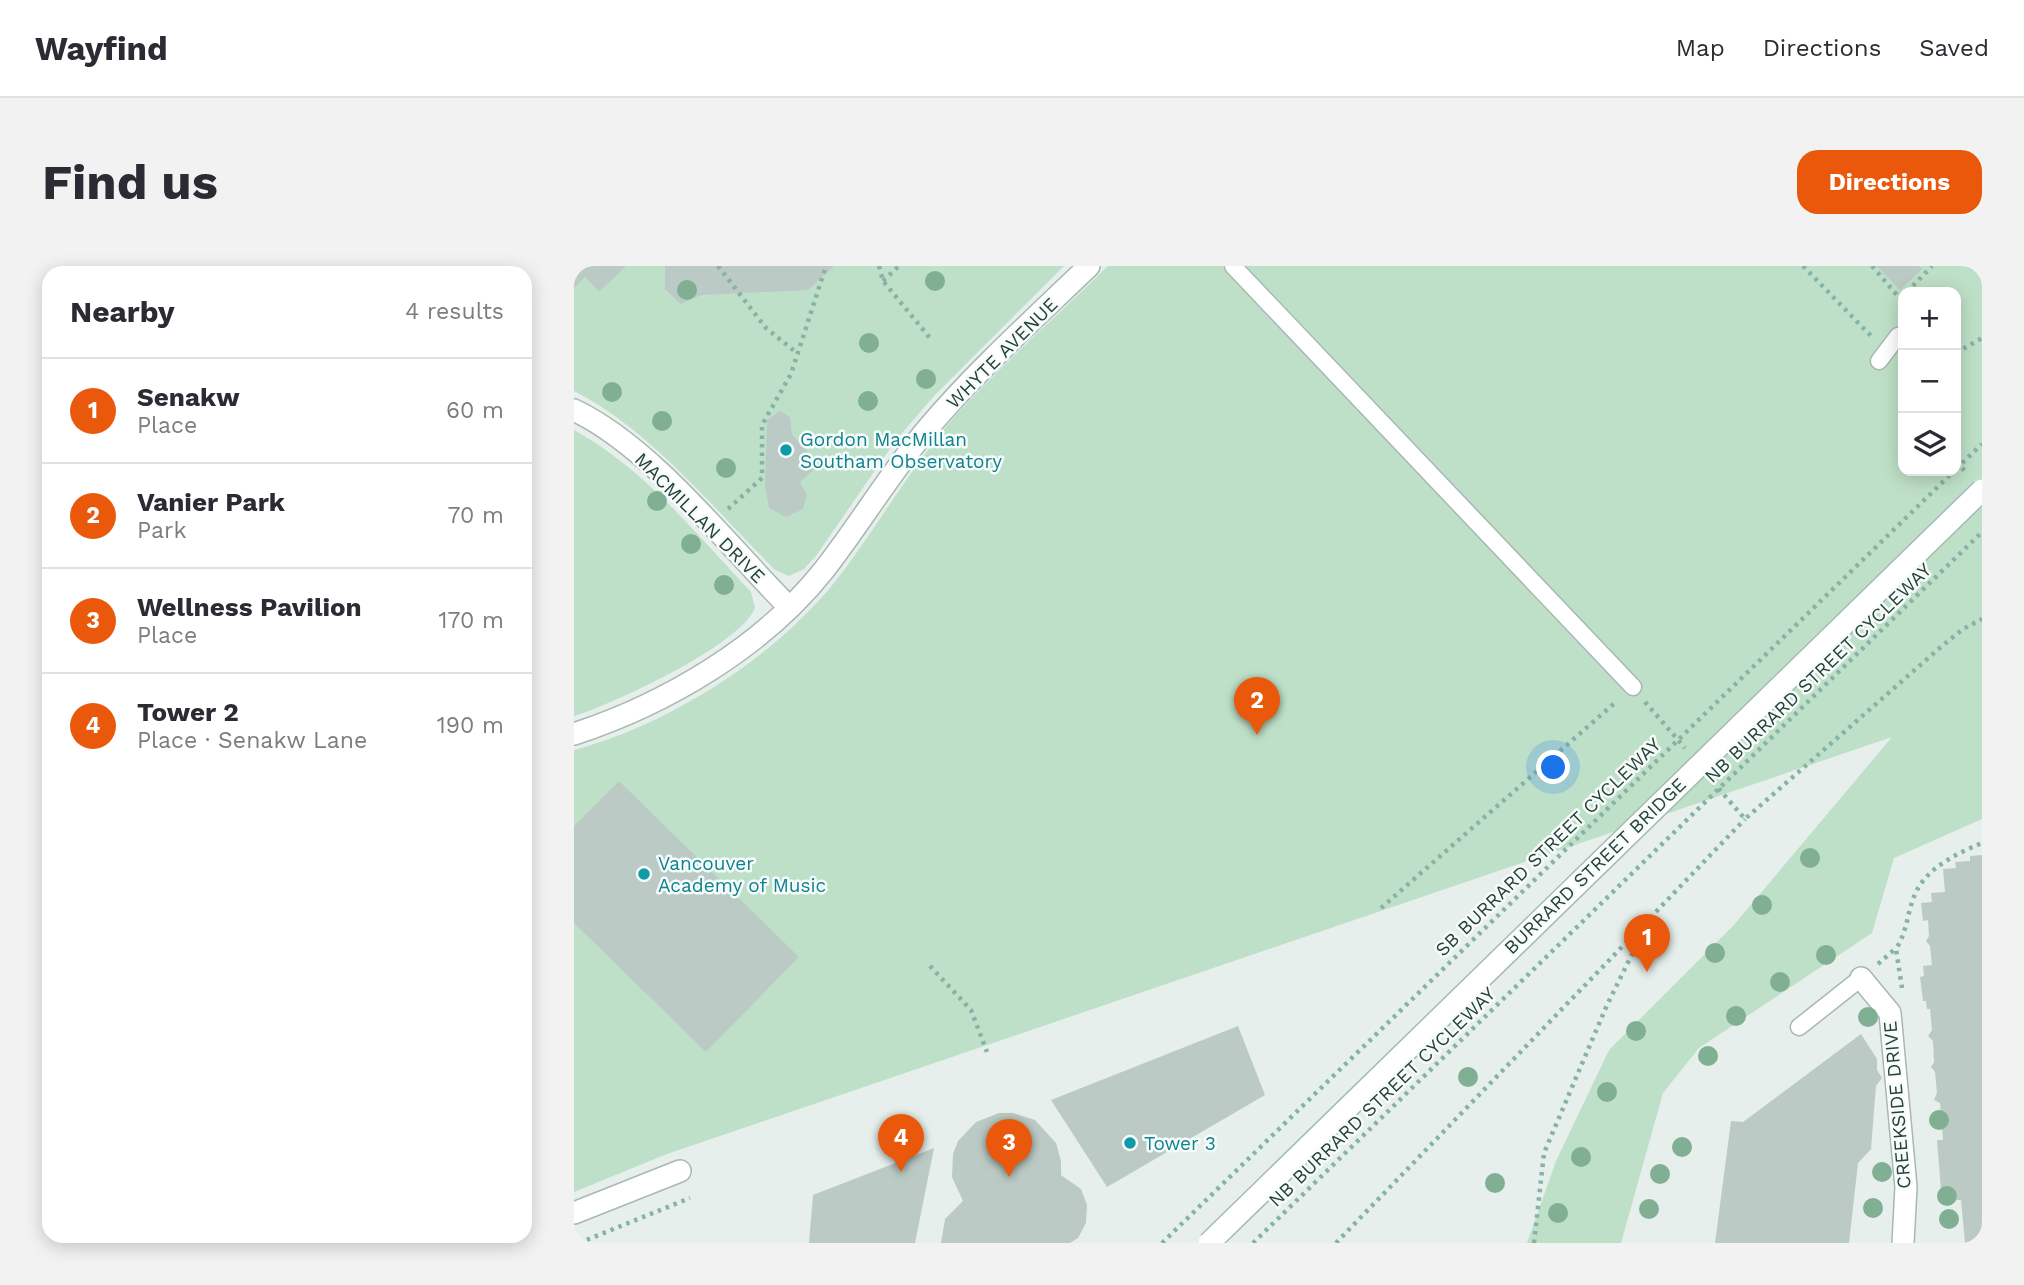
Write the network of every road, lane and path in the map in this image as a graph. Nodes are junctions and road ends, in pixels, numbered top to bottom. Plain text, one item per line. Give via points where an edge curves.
1 (718, 266) edge
2 (826, 266) edge
3 (879, 266) edge
4 (899, 266) edge
5 (1088, 266) edge
6 (1233, 266) edge
7 (1803, 266) edge
8 (1872, 266) edge
9 (1932, 266) edge
10 (883, 281) junction
11 (1912, 287) edge
12 (1898, 292) edge
13 (1898, 336) dead end
14 (930, 338) dead end
15 (1982, 338) edge
16 (1961, 350) edge
17 (797, 353) junction
18 (1883, 357) joint
19 (574, 410) edge
20 (1982, 444) edge
21 (1961, 464) edge
22 (1949, 476) edge
23 (1982, 490) edge
24 (709, 525) junction
25 (1982, 532) edge
26 (789, 607) junction
27 (1633, 687) dead end
28 (574, 734) edge
29 (1745, 819) dead end
30 (1982, 843) edge
31 (1650, 918) junction
32 (1906, 933) dead end
33 (930, 966) dead end
34 (1861, 978) joint
35 (1799, 1027) dead end
36 (987, 1052) dead end
37 (680, 1171) dead end
38 (690, 1198) dead end
39 (574, 1213) edge
40 (579, 1243) edge
41 (1162, 1243) edge
42 (1209, 1243) edge
43 (1253, 1243) edge
44 (1336, 1243) edge
45 (1534, 1243) edge
46 (1903, 1243) edge

1 - 17 path via 766,328
2 - 17 path
3 - 10 path
4 - 10 path
5 - 26 street, WHYTE AVENUE via 927,429 822,572
6 - 27 lane
7 - 18 path
8 - 12 path
9 - 11 path
10 - 14 path
13 - 18 lane
15 - 16 path
17 - 24 path via 762,425 762,478
19 - 24 street, MACMILLAN DRIVE via 644,458
20 - 21 path, SB BURRARD STREET CYCLEWAY, bridge
22 - 41 path, SB BURRARD STREET CYCLEWAY, bridge
23 - 42 street, BURRARD STREET BRIDGE, bridge
24 - 26 street, MACMILLAN DRIVE
25 - 43 path, NB BURRARD STREET CYCLEWAY, bridge
26 - 28 street, WHYTE AVENUE via 753,639 673,691
29 - 31 path
30 - 32 path via 1954,854 1916,890
31 - 44 path
31 - 45 path via 1544,1153
33 - 36 path via 971,1010
34 - 35 lane
34 - 46 street, CREEKSIDE DRIVE via 1890,1013 1906,1187
37 - 39 street
38 - 40 path

